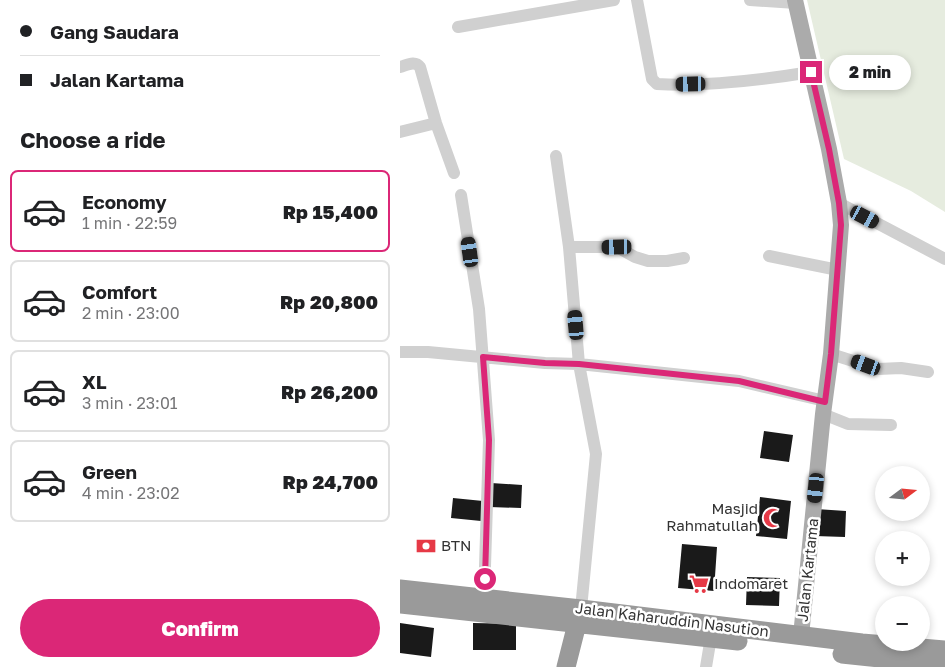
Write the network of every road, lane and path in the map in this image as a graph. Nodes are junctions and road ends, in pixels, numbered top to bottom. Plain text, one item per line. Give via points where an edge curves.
1 (614, 0) edge
2 (637, 0) edge
3 (750, 0) edge
4 (795, 2) edge
5 (458, 27) dead end
6 (400, 67) edge
7 (811, 72) junction
8 (436, 123) junction
9 (400, 132) edge
10 (556, 156) dead end
11 (454, 173) dead end
12 (460, 195) dead end
13 (839, 203) junction
14 (569, 247) junction
15 (768, 256) dead end
16 (684, 258) dead end
17 (945, 259) edge
18 (838, 270) junction
19 (400, 352) edge
20 (831, 354) junction
21 (483, 357) junction
22 (579, 364) junction
23 (928, 372) dead end
24 (824, 408) junction
25 (891, 425) dead end
26 (400, 589) edge
27 (484, 598) junction
28 (400, 604) edge
29 (580, 616) junction
30 (801, 636) junction
31 (711, 637) junction
32 (945, 650) edge
33 (915, 664) edge
34 (945, 665) edge
35 (566, 667) edge
36 (706, 667) edge

1 - 5 street
2 - 7 street via 652,79 657,84 744,80
3 - 4 street
4 - 7 main road, Jalan Kartama
6 - 8 street via 413,63 420,67
7 - 13 main road, Jalan Kartama
8 - 9 street
8 - 11 street
10 - 14 street
12 - 21 street via 479,309
13 - 17 street
13 - 18 main road, Jalan Kartama
14 - 16 street via 617,247 648,261
14 - 22 street
15 - 18 street
18 - 20 main road, Jalan Kartama
19 - 21 street
20 - 23 street via 878,368
20 - 24 main road, Jalan Kartama
21 - 22 street
21 - 27 street via 489,440
22 - 24 street via 739,381
22 - 29 street via 596,454
24 - 25 street via 848,424
24 - 30 main road, Jalan Kartama
26 - 27 highway, Jalan Kaharuddin Nasution
27 - 29 highway, Jalan Kaharuddin Nasution
28 - 29 highway, Jalan Kaharuddin Nasution
29 - 30 highway, Jalan Kaharuddin Nasution
29 - 31 highway, Jalan Kaharuddin Nasution
29 - 35 highway
30 - 32 highway, Jalan Kaharuddin Nasution
31 - 33 highway, Jalan Kaharuddin Nasution
31 - 36 street
33 - 34 highway, Jalan Kaharuddin Nasution

